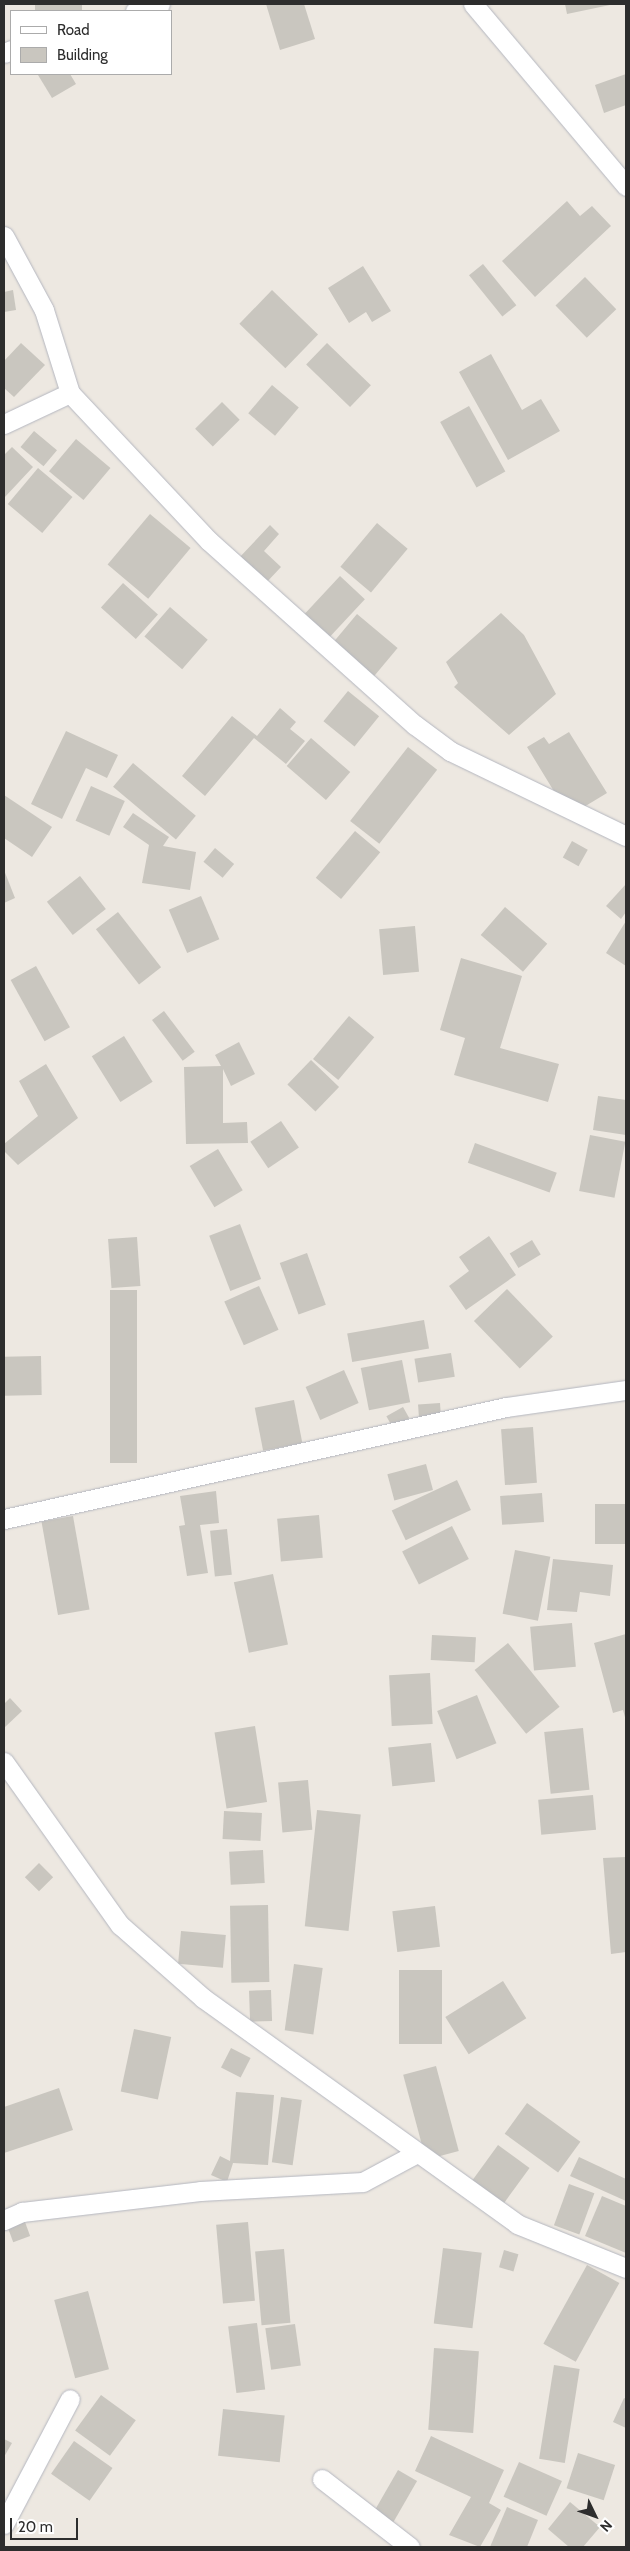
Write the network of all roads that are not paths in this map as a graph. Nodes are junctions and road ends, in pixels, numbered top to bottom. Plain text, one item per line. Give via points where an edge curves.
1 (160, 4) edge
2 (472, 4) edge
3 (139, 10) edge
4 (626, 186) edge
5 (4, 236) edge
6 (70, 393) junction
7 (4, 424) edge
8 (626, 836) edge
9 (626, 1390) edge
10 (4, 1518) edge
11 (4, 1762) edge
12 (417, 2153) junction
13 (4, 2220) edge
14 (626, 2268) edge
15 (70, 2399) dead end
16 (322, 2479) dead end
17 (4, 2524) edge
18 (410, 2547) edge

1 - 3 street
2 - 4 street
5 - 6 street via 44,310
6 - 7 street
6 - 8 street via 209,541 415,725 450,750
9 - 10 street via 506,1407
11 - 12 street via 120,1925 203,1998
12 - 13 street via 363,2182 200,2191 22,2212
12 - 14 street via 517,2224
15 - 17 street
16 - 18 street

